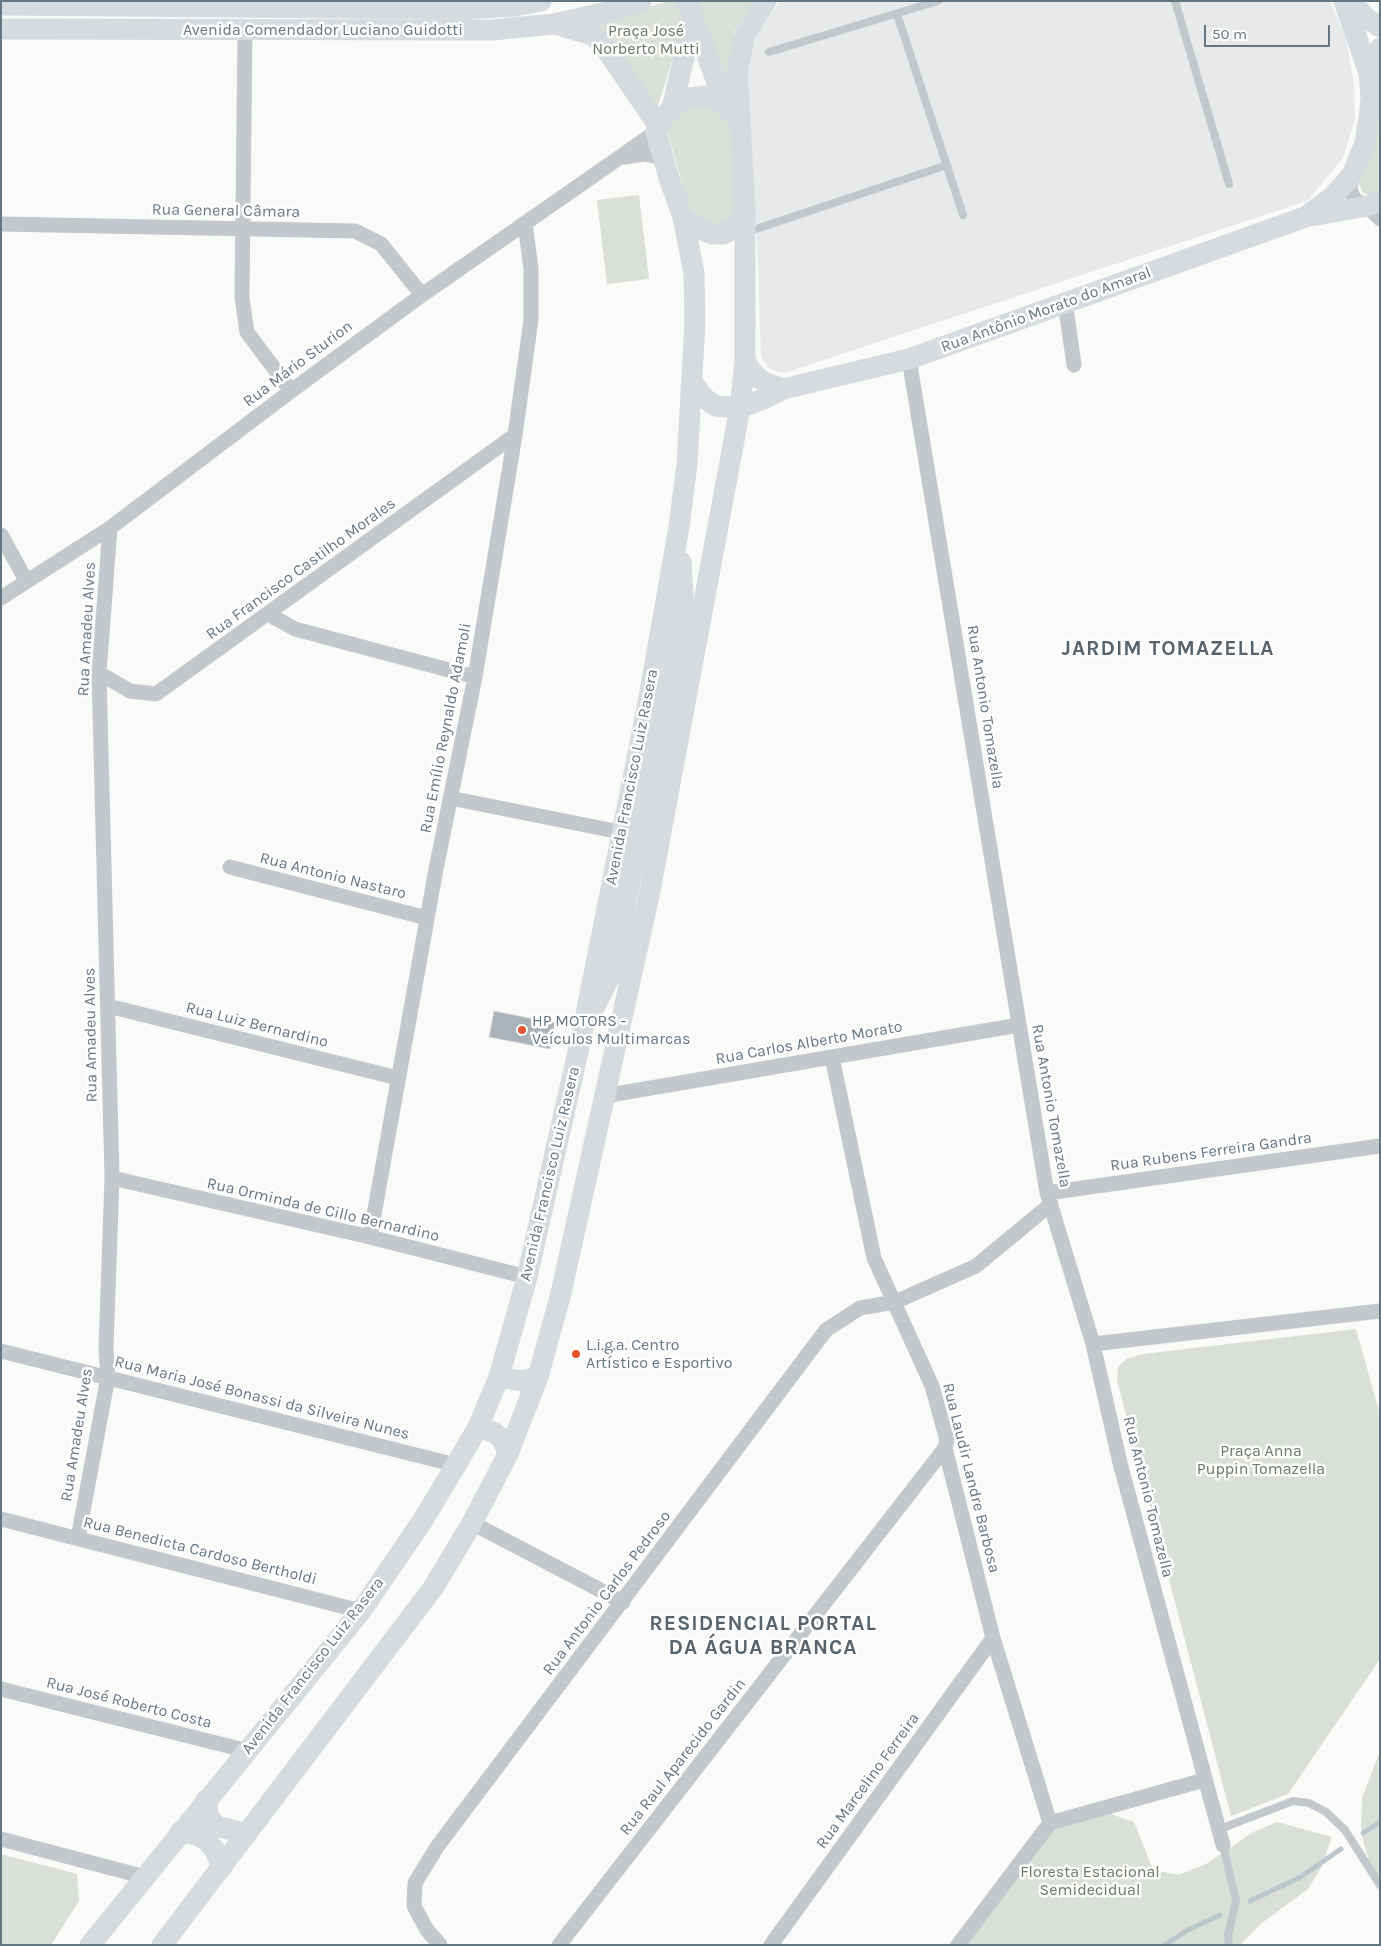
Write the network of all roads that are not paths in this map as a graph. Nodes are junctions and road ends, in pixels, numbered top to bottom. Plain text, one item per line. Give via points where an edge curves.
1 (541, 1) edge
2 (641, 1) edge
3 (766, 1) edge
4 (938, 1) edge
5 (1175, 1) edge
6 (1344, 1) edge
7 (1351, 1) edge
8 (511, 4) edge
9 (1, 5) edge
10 (310, 5) edge
11 (465, 5) edge
12 (690, 10) edge
13 (897, 14) junction
14 (553, 24) junction
15 (1380, 27) edge
16 (1, 28) edge
17 (245, 30) junction
18 (1380, 48) edge
19 (769, 52) dead end
20 (1369, 73) junction
21 (672, 108) junction
22 (736, 116) junction
23 (657, 128) junction
24 (662, 157) junction
25 (616, 160) junction
26 (947, 165) junction
27 (1352, 174) junction
28 (1229, 184) dead end
29 (1375, 209) edge
30 (745, 211) junction
31 (963, 215) dead end
32 (683, 217) junction
33 (1305, 217) junction
34 (525, 223) junction
35 (1, 224) edge
36 (243, 229) junction
37 (745, 232) junction
38 (422, 295) junction
39 (1065, 302) junction
40 (909, 359) junction
41 (745, 361) junction
42 (1074, 365) dead end
43 (693, 383) junction
44 (783, 389) junction
45 (291, 391) junction
46 (740, 408) junction
47 (515, 435) junction
48 (679, 527) junction
49 (110, 528) junction
50 (1, 535) edge
51 (26, 580) junction
52 (1, 598) edge
53 (268, 614) junction
54 (99, 673) junction
55 (475, 677) junction
56 (450, 798) junction
57 (620, 832) junction
58 (230, 867) dead end
59 (427, 918) junction
60 (108, 1006) junction
61 (1019, 1025) junction
62 (582, 1034) junction
63 (832, 1057) junction
64 (398, 1078) junction
65 (604, 1096) junction
66 (1380, 1146) edge
67 (112, 1178) junction
68 (1049, 1198) junction
69 (370, 1237) junction
70 (527, 1277) junction
71 (895, 1302) junction
72 (1380, 1311) edge
73 (1092, 1344) junction
74 (1, 1351) edge
75 (108, 1377) junction
76 (538, 1377) junction
77 (499, 1378) junction
78 (478, 1428) junction
79 (945, 1448) junction
80 (508, 1454) junction
81 (456, 1465) junction
82 (1, 1519) edge
83 (472, 1523) junction
84 (78, 1538) junction
85 (622, 1602) junction
86 (361, 1610) junction
87 (993, 1638) junction
88 (1, 1689) edge
89 (248, 1751) junction
90 (1204, 1780) junction
91 (206, 1800) junction
92 (1050, 1823) junction
93 (1220, 1829) junction
94 (180, 1832) junction
95 (247, 1834) junction
96 (1, 1839) edge
97 (1224, 1845) joint
98 (222, 1867) junction
99 (145, 1877) junction
100 (1380, 1885) edge
101 (90, 1945) edge
102 (162, 1945) edge
103 (440, 1945) edge
104 (559, 1945) edge
105 (771, 1945) edge
106 (958, 1945) edge
107 (1229, 1945) edge

1 - 8 street, Avenida Comendador Luciano Guidotti
2 - 14 street, Avenida Comendador Luciano Guidotti
3 - 22 street via 745,34 737,72
4 - 13 lane
5 - 28 lane
6 - 20 street
7 - 15 street via 1365,17
8 - 11 street, Avenida Comendador Luciano Guidotti
9 - 10 street, Avenida Comendador Luciano Guidotti
10 - 11 street, Avenida Comendador Luciano Guidotti
12 - 21 street
12 - 22 street via 718,85
13 - 19 lane
13 - 26 lane
14 - 17 street, Avenida Comendador Luciano Guidotti via 492,30
14 - 23 street via 578,29 603,45
16 - 17 street, Avenida Comendador Luciano Guidotti
17 - 36 street
18 - 20 street
20 - 27 street, Rua Antônio Morato do Amaral via 1371,97 1366,135
21 - 22 street via 688,98 706,96 722,103
21 - 23 street
22 - 30 street
23 - 24 street, Avenida Francisco Luiz Rasera
23 - 25 street, Rua Mário Sturion
24 - 25 street, Rua Mário Sturion via 644,154
24 - 32 street, Avenida Francisco Luiz Rasera
25 - 34 street, Rua Mário Sturion
26 - 31 lane
26 - 37 lane
27 - 29 street via 1351,194 1358,202
27 - 33 street, Rua Antônio Morato do Amaral via 1331,198
29 - 33 street, Rua Antônio Morato do Amaral
30 - 32 street via 735,228 723,234 705,232
30 - 37 street
32 - 43 street, Avenida Francisco Luiz Rasera via 694,273
33 - 39 street, Rua Antônio Morato do Amaral
34 - 38 street, Rua Mário Sturion
34 - 47 street, Rua Emílio Reynaldo Adamoli via 531,269 531,320
35 - 36 street, Rua General Câmara
36 - 38 street, Rua General Câmara via 355,231 382,244
36 - 45 street via 242,297 247,332
37 - 41 street
38 - 45 street, Rua Mário Sturion
39 - 40 street, Rua Antônio Morato do Amaral
39 - 42 street
40 - 44 street, Rua Antônio Morato do Amaral
40 - 61 street, Rua Antonio Tomazella
41 - 44 street via 754,375 766,384
41 - 46 street
43 - 46 street via 704,398 716,406
43 - 48 street, Avenida Francisco Luiz Rasera
44 - 46 street, Rua Antônio Morato do Amaral
45 - 49 street, Rua Mário Sturion
46 - 65 street via 650,891
47 - 53 street, Rua Francisco Castilho Morales
47 - 55 street, Rua Emílio Reynaldo Adamoli
48 - 57 street, Avenida Francisco Luiz Rasera via 648,703
48 - 62 street via 683,598 666,706 611,974
49 - 51 street, Rua Mário Sturion
49 - 54 street, Rua Amadeu Alves
50 - 51 street
51 - 52 street, Rua Mário Sturion
53 - 54 street, Rua Francisco Castilho Morales via 156,694 130,690
53 - 55 street via 295,628
54 - 60 street, Rua Amadeu Alves
55 - 56 street, Rua Emílio Reynaldo Adamoli
56 - 57 street
56 - 59 street, Rua Emílio Reynaldo Adamoli
57 - 62 street, Avenida Francisco Luiz Rasera
58 - 59 street, Rua Antonio Nastaro
59 - 64 street, Rua Emílio Reynaldo Adamoli
60 - 64 street, Rua Luiz Bernardino
60 - 67 street, Rua Amadeu Alves
61 - 63 street, Rua Carlos Alberto Morato
61 - 68 street, Rua Antonio Tomazella
62 - 70 street, Avenida Francisco Luiz Rasera
63 - 65 street, Rua Carlos Alberto Morato
63 - 71 street, Rua Laudir Landre Barbosa via 874,1258
64 - 69 street, Rua Emílio Reynaldo Adamoli
65 - 76 street via 561,1292
66 - 68 street, Rua Rubens Ferreira Gandra
67 - 69 street, Rua Orminda de Cillo Bernardino
67 - 75 street, Rua Amadeu Alves via 106,1348
68 - 71 street, Rua Antonio Carlos Pedroso via 976,1266
68 - 73 street, Rua Antonio Tomazella
69 - 70 street, Rua Orminda de Cillo Bernardino
70 - 77 street, Avenida Francisco Luiz Rasera
71 - 79 street, Rua Laudir Landre Barbosa via 932,1386 947,1440
71 - 85 street, Rua Antonio Carlos Pedroso via 860,1308 826,1330
72 - 73 street
73 - 90 street, Rua Antonio Tomazella
74 - 75 street, Rua Maria José Bonassi da Silveira Nunes
75 - 81 street, Rua Maria José Bonassi da Silveira Nunes
75 - 84 street, Rua Amadeu Alves
76 - 77 street via 522,1381
76 - 80 street
77 - 78 street, Avenida Francisco Luiz Rasera
78 - 80 street via 495,1433 503,1440
78 - 81 street, Avenida Francisco Luiz Rasera
79 - 87 street, Rua Laudir Landre Barbosa
79 - 104 street, Rua Raul Aparecido Gardin
80 - 83 street
81 - 86 street, Avenida Francisco Luiz Rasera via 423,1520
82 - 84 street, Rua Benedicta Cardoso Bertholdi
83 - 85 street
83 - 95 street via 422,1603
84 - 86 street, Rua Benedicta Cardoso Bertholdi
85 - 103 street, Rua Antonio Carlos Pedroso via 437,1847 415,1883 414,1906
86 - 89 street, Avenida Francisco Luiz Rasera
87 - 92 street, Rua Laudir Landre Barbosa
87 - 105 street, Rua Marcelino Ferreira
88 - 89 street, Rua José Roberto Costa
89 - 91 street, Avenida Francisco Luiz Rasera
90 - 92 street
90 - 93 street, Rua Antonio Tomazella
91 - 94 street, Avenida Francisco Luiz Rasera
91 - 95 street via 209,1817 216,1826
92 - 106 street
93 - 97 street, Rua Antonio Tomazella
93 - 100 lane via 1293,1801 1310,1803 1326,1812 1345,1830
94 - 98 street via 197,1835 207,1841
94 - 99 street, Avenida Francisco Luiz Rasera
95 - 98 street
96 - 99 street
97 - 107 lane via 1236,1901 1228,1935
98 - 102 street
99 - 101 street, Avenida Francisco Luiz Rasera

